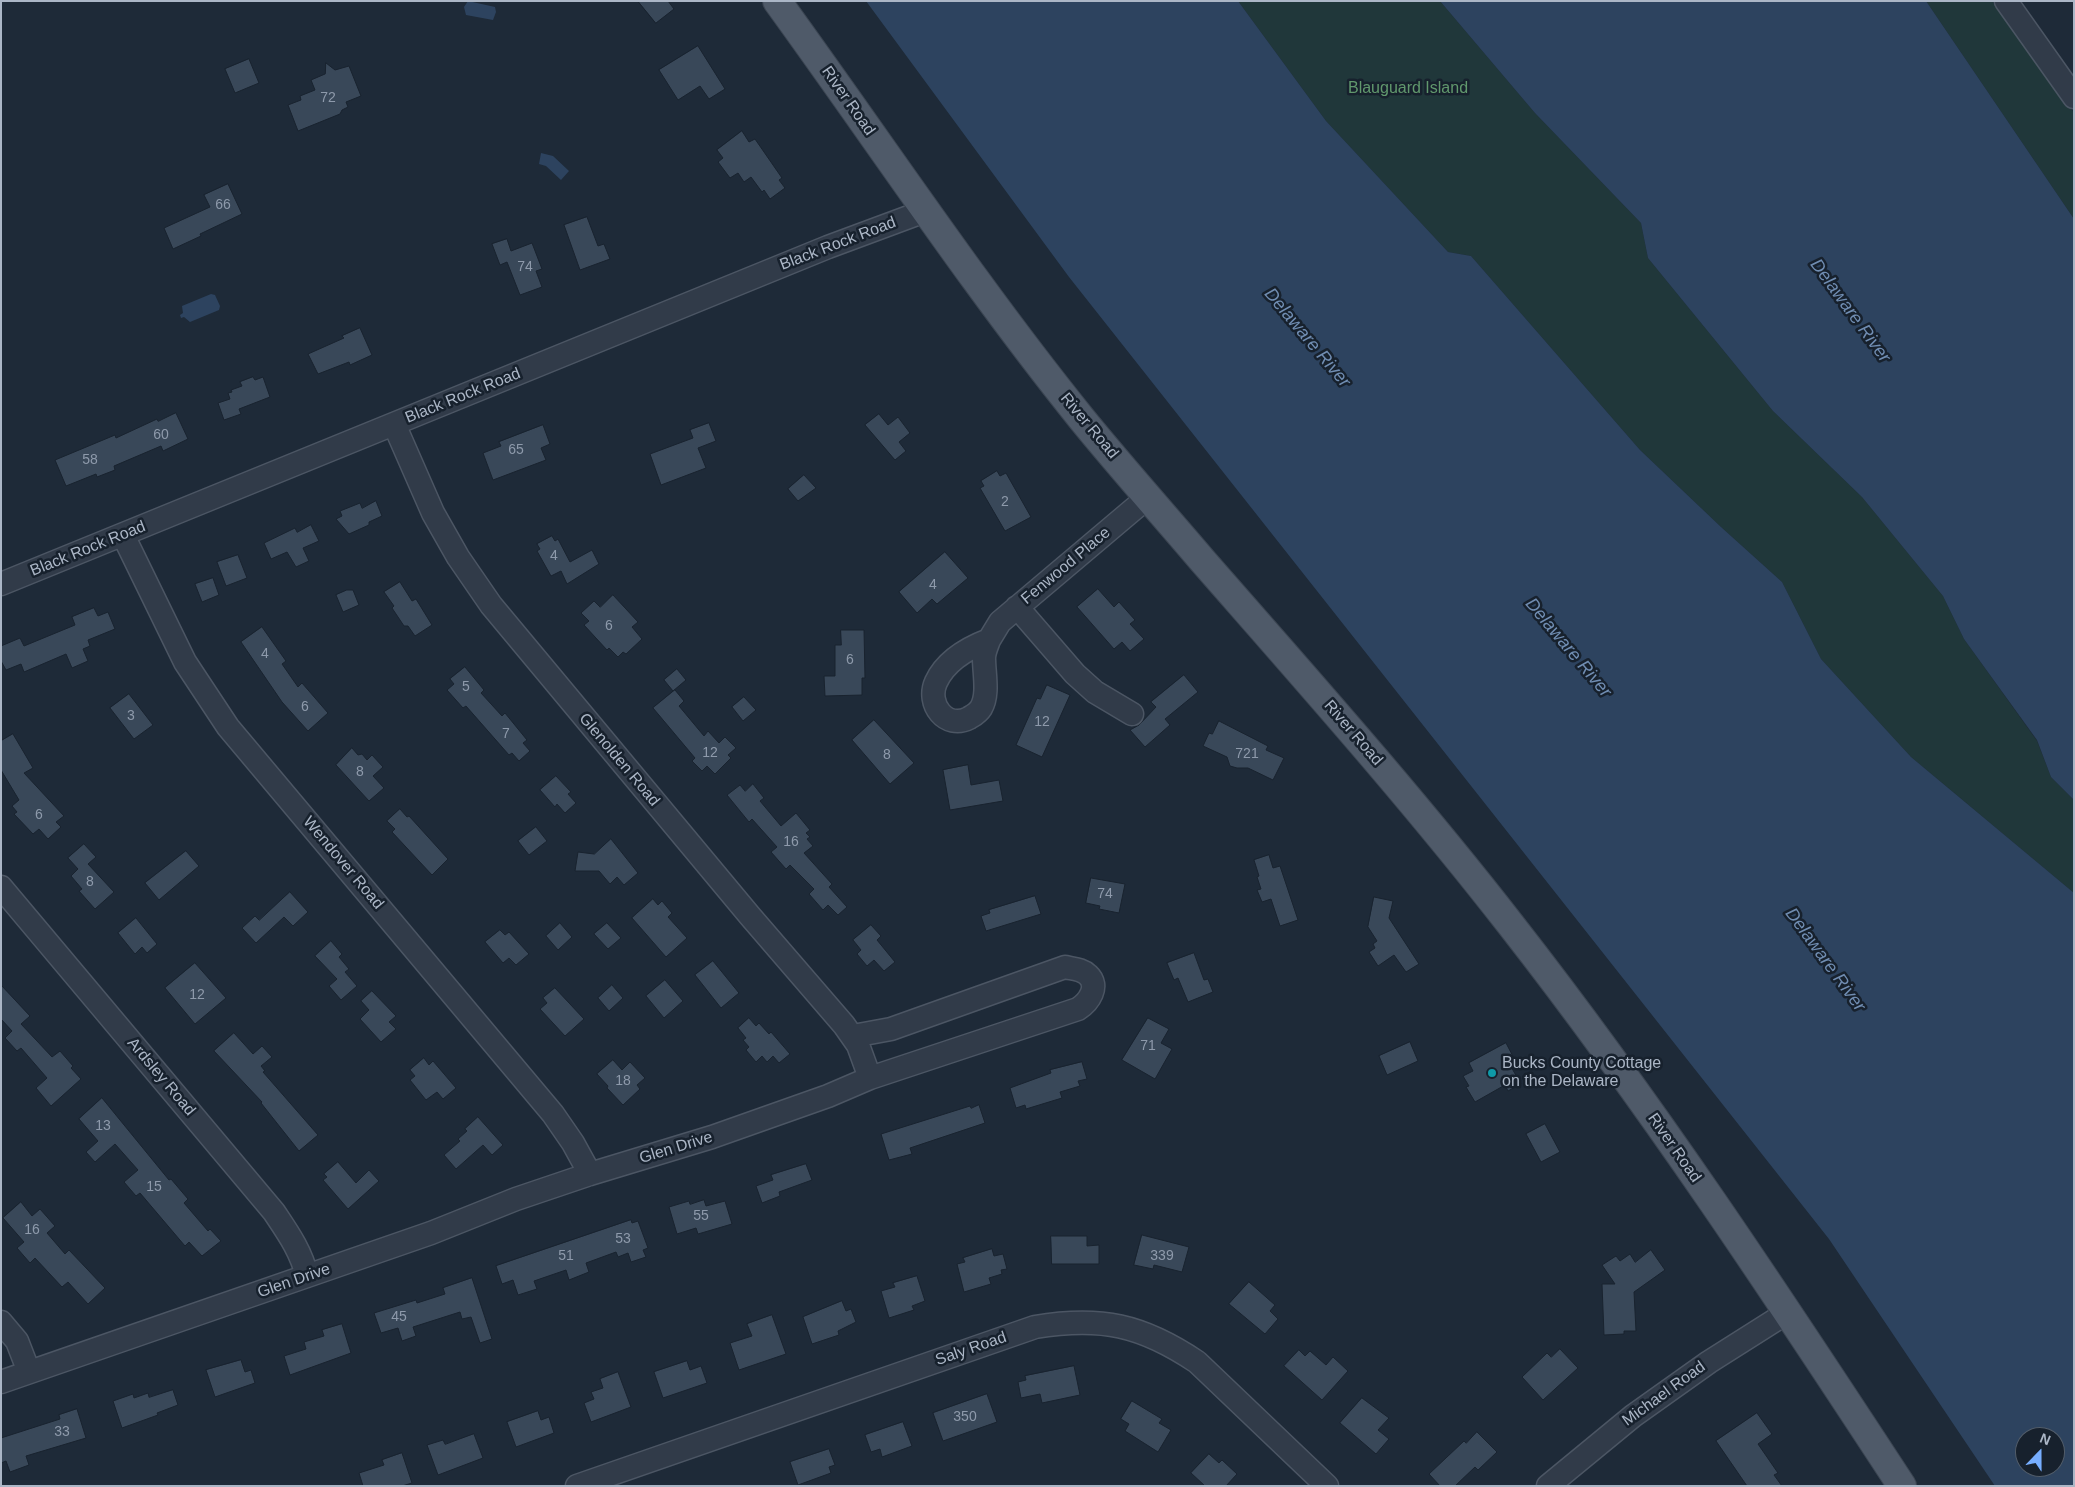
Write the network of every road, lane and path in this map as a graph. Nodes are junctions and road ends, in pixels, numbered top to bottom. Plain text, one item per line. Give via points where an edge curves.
1 (777, 1) edge
2 (2006, 1) edge
3 (2074, 97) edge
4 (925, 210) junction
5 (394, 424) junction
6 (1148, 497) junction
7 (123, 535) junction
8 (1, 584) edge
9 (1017, 607) junction
10 (989, 640) dead end
11 (1132, 714) dead end
12 (1, 887) edge
13 (853, 1036) junction
14 (870, 1078) junction
15 (590, 1174) junction
16 (307, 1276) junction
17 (1788, 1312) junction
18 (1, 1322) edge
19 (29, 1372) junction
20 (1, 1382) edge
21 (576, 1486) edge
22 (1327, 1486) edge
23 (1548, 1486) edge
24 (1902, 1486) edge

1 - 4 main road, River Road
2 - 3 street
4 - 5 street, Black Rock Road
4 - 6 main road, River Road via 1012,331
5 - 7 street, Black Rock Road
5 - 13 street, Glenolden Road via 434,513 458,557 491,605
6 - 9 street, Fenwood Place
6 - 17 main road, River Road via 1415,805 1510,924 1688,1166
7 - 8 street, Black Rock Road
7 - 15 street, Wendover Road via 184,662 222,719 553,1114
9 - 10 street, Fenwood Place via 1000,622
9 - 11 street via 1075,674 1095,692
12 - 16 street, Ardsley Road via 274,1212 303,1258
13 - 14 street, Glenolden Road
13 - 14 street, Glen Drive via 891,1029 931,1016 1065,967 1087,974 1091,979 1092,994 1088,1003 1078,1009
14 - 15 street, Glen Drive via 712,1137
15 - 16 street, Glen Drive
16 - 19 street, Glen Drive
17 - 23 street, Michael Road via 1633,1416
17 - 24 main road, River Road
18 - 19 street via 17,1342
19 - 20 street, Glen Drive
21 - 22 street, Saly Road via 1035,1327 1063,1322 1092,1322 1147,1334 1197,1362

